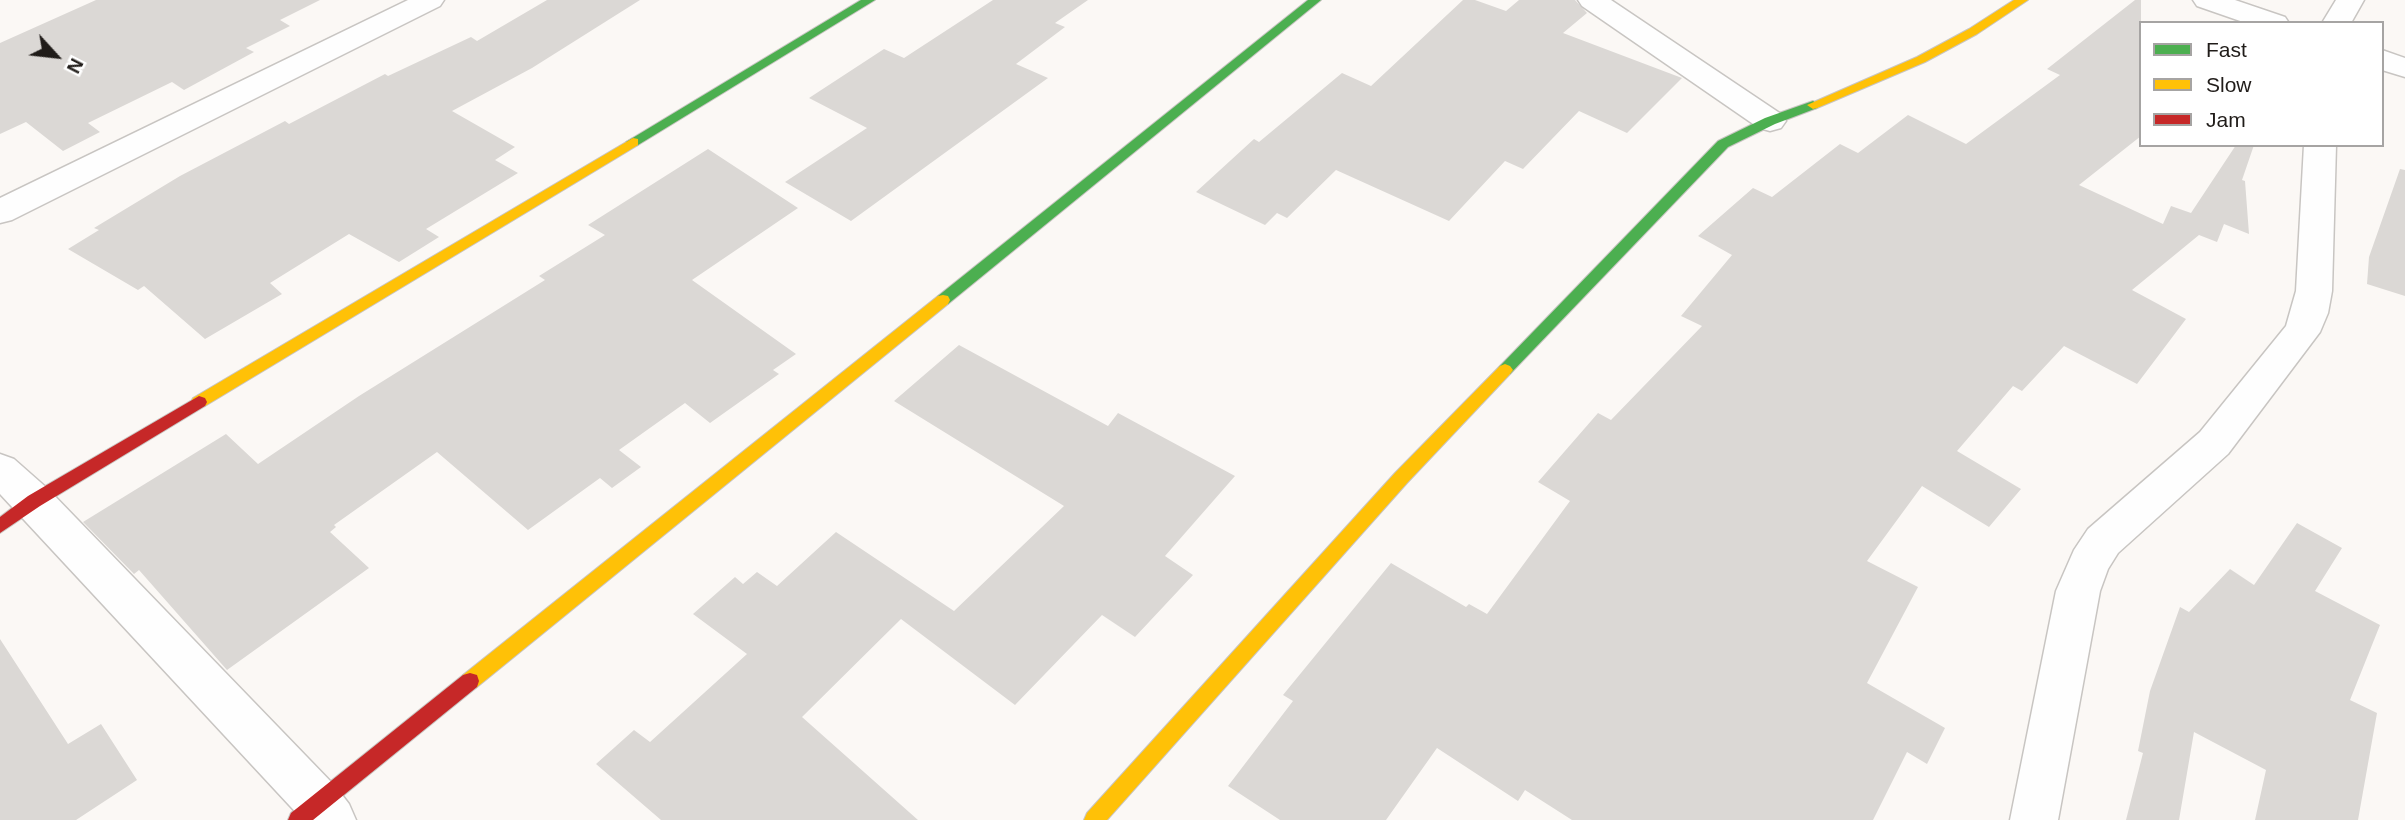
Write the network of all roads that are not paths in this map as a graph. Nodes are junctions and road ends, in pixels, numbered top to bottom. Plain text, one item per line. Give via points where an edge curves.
1 (430, 0) edge
2 (869, 0) edge
3 (1315, 0) edge
4 (1592, 0) edge
5 (2022, 0) edge
6 (2207, 0) edge
7 (2350, 0) edge
8 (2269, 21) edge
9 (2337, 21) edge
10 (2384, 61) edge
11 (2405, 68) edge
12 (1769, 121) junction
13 (2320, 147) edge
14 (0, 212) edge
15 (0, 470) edge
16 (17, 513) edge
17 (316, 814) edge
18 (1094, 820) edge
19 (2034, 820) edge

1 - 14 street
2 - 16 street
3 - 17 street
4 - 12 street
5 - 12 street via 1986,26 1857,89
6 - 8 street
7 - 9 street
10 - 11 street
12 - 18 street via 1723,144 1401,478
13 - 19 street via 2314,291 2306,323 2214,443 2103,541 2089,562 2078,591
15 - 16 street
16 - 17 street

